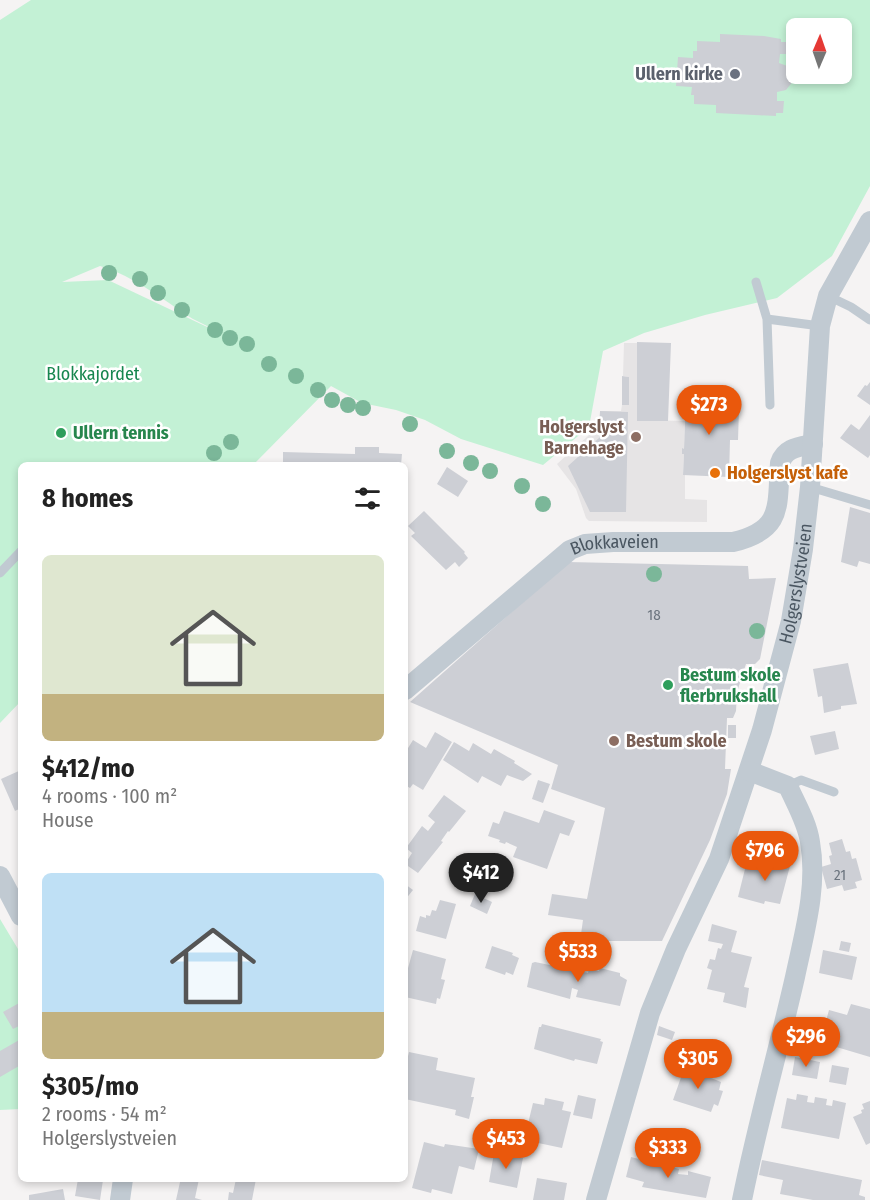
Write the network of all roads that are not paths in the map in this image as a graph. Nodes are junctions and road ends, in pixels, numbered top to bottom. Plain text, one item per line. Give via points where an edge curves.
1 (870, 221) edge
2 (756, 282) dead end
3 (828, 296) junction
4 (767, 320) junction
5 (870, 320) edge
6 (820, 326) junction
7 (770, 405) dead end
8 (813, 444) junction
9 (810, 487) junction
10 (870, 505) edge
11 (18, 554) edge
12 (0, 573) edge
13 (408, 687) edge
14 (750, 771) junction
15 (788, 786) junction
16 (834, 792) dead end
17 (0, 876) edge
18 (18, 910) edge
19 (123, 1182) edge
20 (120, 1200) edge
21 (596, 1200) edge
22 (742, 1200) edge

1 - 3 street, Holgerslystveien
2 - 4 lane
3 - 5 lane
3 - 6 street, Holgerslystveien
4 - 6 lane
4 - 7 lane
6 - 8 street, Holgerslystveien
8 - 9 street, Holgerslystveien
8 - 13 street, Blokkaveien via 796,447 782,456 776,511 766,528 752,537 733,542 585,544 570,550
9 - 10 lane
9 - 14 street, Holgerslystveien via 791,621
11 - 12 lane
14 - 15 street
14 - 21 street, Holgerslystveien via 719,859 650,1013
15 - 16 lane via 801,780
15 - 22 street via 810,842 809,915
17 - 18 street
19 - 20 street

